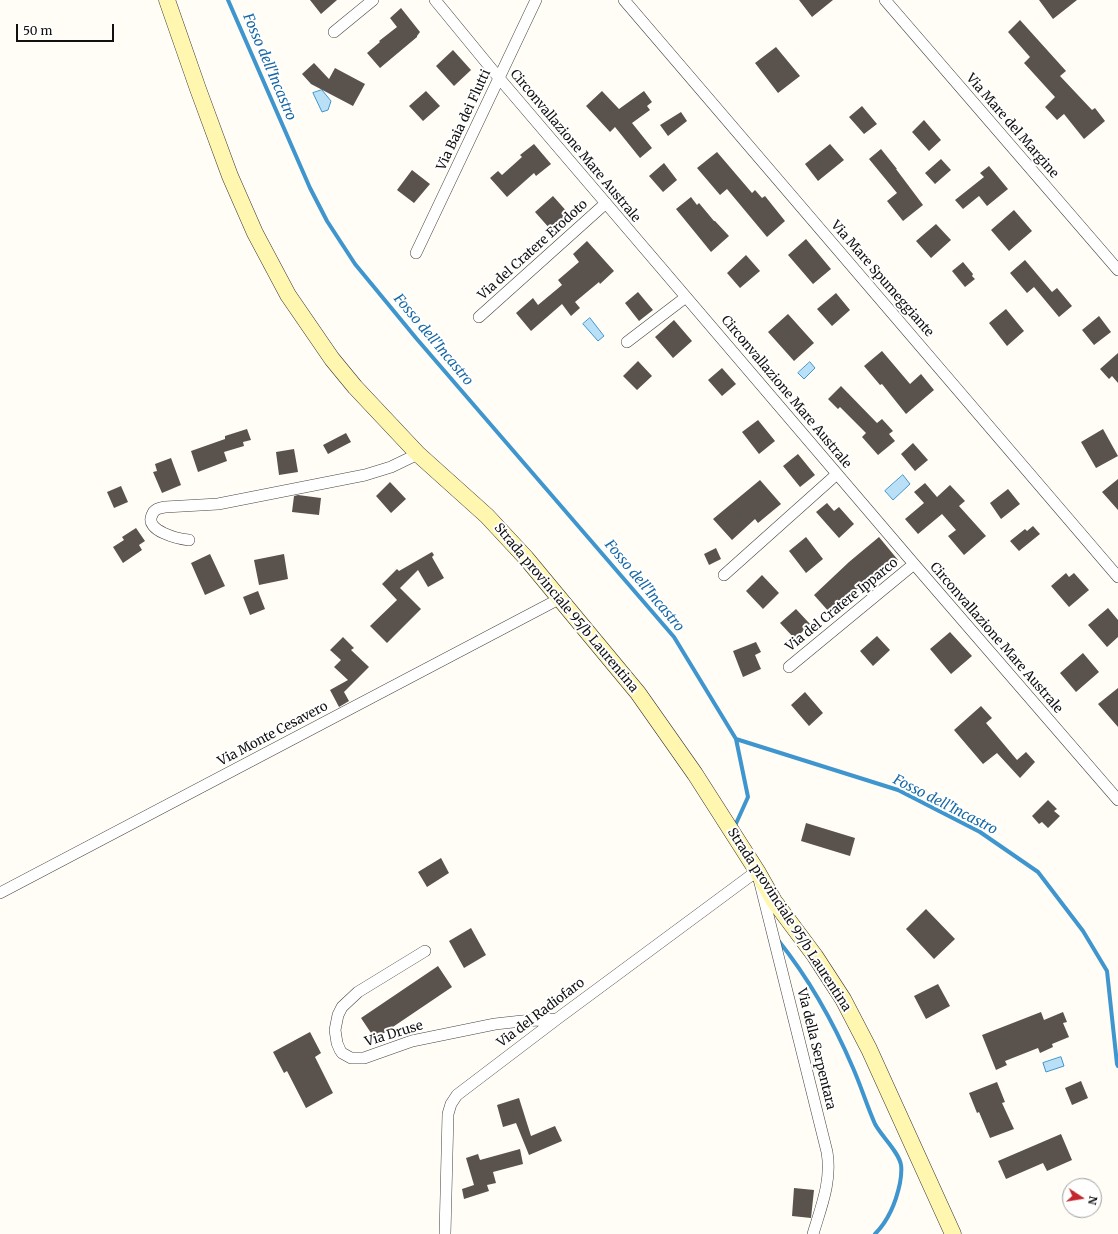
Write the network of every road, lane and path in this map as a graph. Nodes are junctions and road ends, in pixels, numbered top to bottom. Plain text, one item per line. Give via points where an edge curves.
1 (167, 0) edge
2 (373, 0) edge
3 (435, 0) edge
4 (536, 0) edge
5 (624, 0) edge
6 (885, 0) edge
7 (334, 32) dead end
8 (499, 78) junction
9 (606, 203) junction
10 (416, 253) dead end
11 (1118, 270) edge
12 (686, 297) junction
13 (479, 317) dead end
14 (627, 342) dead end
15 (418, 454) junction
16 (837, 474) junction
17 (189, 540) dead end
18 (914, 564) junction
19 (724, 576) dead end
20 (1118, 577) edge
21 (559, 599) junction
22 (789, 667) dead end
23 (1118, 800) edge
24 (756, 871) junction
25 (0, 893) edge
26 (425, 951) dead end
27 (557, 1019) junction
28 (445, 1234) edge
29 (813, 1234) edge
30 (954, 1234) edge

1 - 15 main road, Strada provinciale 95/b Laurentina via 230,176 255,233 288,295 342,372
2 - 7 street
3 - 8 street, Circonvallazione Mare Australe
4 - 8 street, Via Baia dei Flutti
5 - 20 street, Via Mare Spumeggiante
6 - 11 street, Via Mare del Margine
8 - 9 street, Circonvallazione Mare Australe
8 - 10 street, Via Baia dei Flutti
9 - 12 street, Circonvallazione Mare Australe
9 - 13 street, Via del Cratere Erodoto
12 - 14 street
12 - 16 street, Circonvallazione Mare Australe
15 - 17 street via 365,476 226,502 165,507 154,511 151,522 156,528 164,534
15 - 21 main road, Strada provinciale 95/b Laurentina via 487,516
16 - 18 street, Circonvallazione Mare Australe
16 - 19 street
18 - 22 street, Via del Cratere Ipparco
18 - 23 street, Circonvallazione Mare Australe
21 - 24 main road, Strada provinciale 95/b Laurentina via 638,693 695,774
21 - 25 street, Via Monte Cesavero
24 - 27 street, Via del Radiofaro
24 - 29 street, Via della Serpentara via 828,1152 828,1181
24 - 30 main road, Strada provinciale 95/b Laurentina via 849,1010
26 - 27 street, Via Druse via 348,999 336,1020 337,1043 342,1053 352,1058 364,1058 401,1044 466,1030 509,1022
27 - 28 street, Via del Radiofaro via 462,1090 451,1104 448,1114

